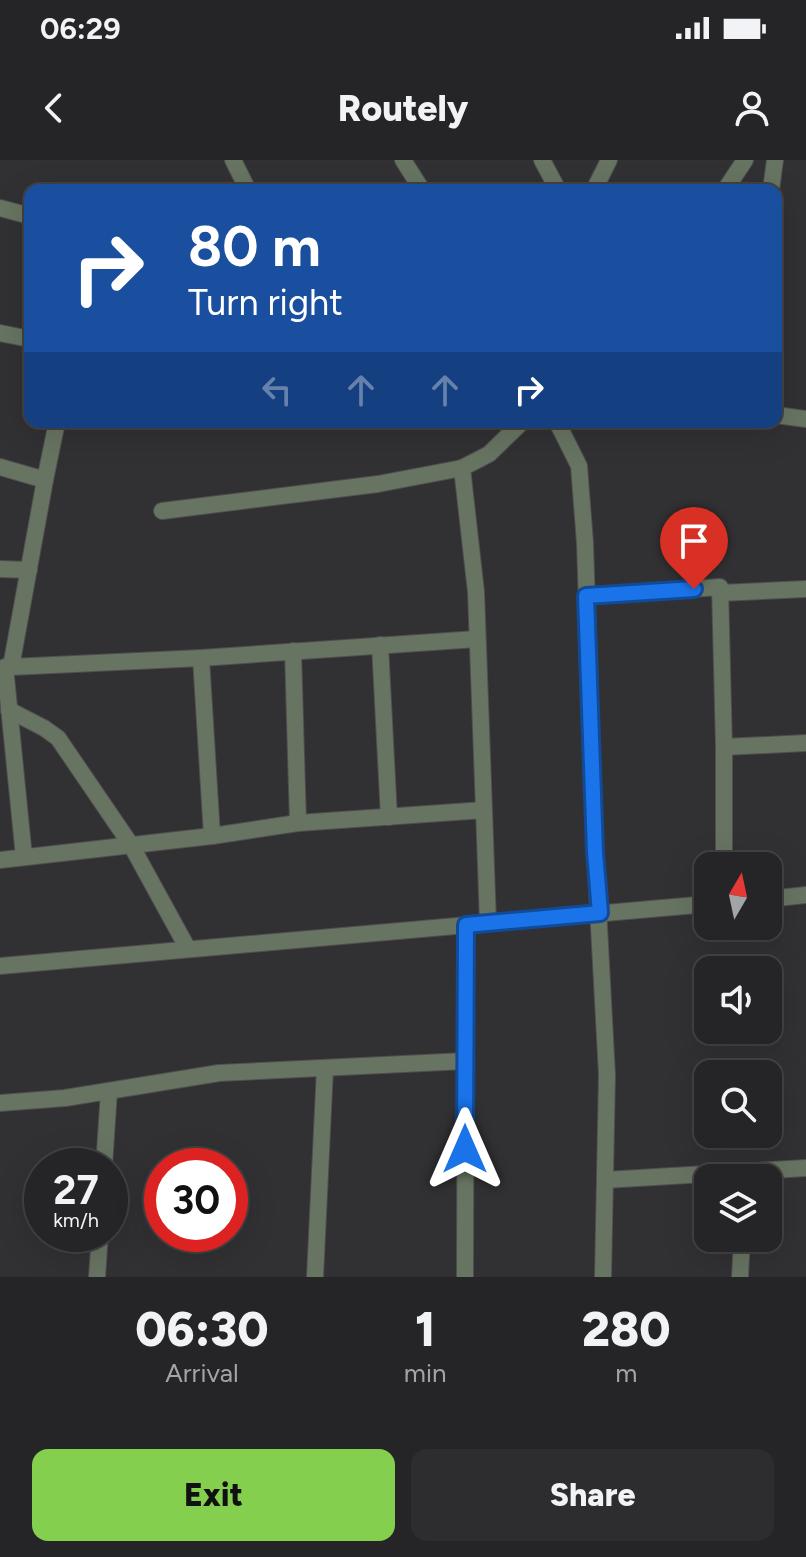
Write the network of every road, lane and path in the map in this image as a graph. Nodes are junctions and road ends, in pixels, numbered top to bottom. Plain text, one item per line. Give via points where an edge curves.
1 (233, 160) edge
2 (403, 160) edge
3 (542, 160) edge
4 (609, 160) edge
5 (745, 160) edge
6 (775, 160) edge
7 (245, 184) edge
8 (418, 184) edge
9 (555, 184) edge
10 (597, 184) edge
11 (729, 184) edge
12 (772, 184) edge
13 (0, 208) edge
14 (24, 214) edge
15 (0, 333) edge
16 (24, 338) edge
17 (782, 416) edge
18 (806, 419) edge
19 (56, 428) edge
20 (516, 428) edge
21 (560, 428) edge
22 (0, 467) edge
23 (462, 468) junction
24 (45, 480) junction
25 (162, 511) dead end
26 (0, 569) edge
27 (29, 570) junction
28 (806, 589) edge
29 (720, 593) junction
30 (586, 596) junction
31 (477, 639) junction
32 (380, 645) junction
33 (293, 651) junction
34 (201, 658) junction
35 (5, 667) edge
36 (9, 710) junction
37 (806, 743) edge
38 (724, 747) junction
39 (484, 810) junction
40 (389, 817) junction
41 (298, 823) junction
42 (212, 836) junction
43 (131, 845) junction
44 (724, 852) edge
45 (24, 857) junction
46 (0, 860) edge
47 (806, 895) edge
48 (782, 898) edge
49 (694, 905) edge
50 (600, 913) junction
51 (488, 923) junction
52 (466, 925) junction
53 (188, 949) junction
54 (0, 966) edge
55 (465, 1061) junction
56 (325, 1068) junction
57 (109, 1091) junction
58 (0, 1103) edge
59 (105, 1148) edge
60 (806, 1168) edge
61 (782, 1171) edge
62 (694, 1177) edge
63 (605, 1180) junction
64 (99, 1252) edge
65 (741, 1252) edge
66 (97, 1277) edge
67 (315, 1277) edge
68 (465, 1277) edge
69 (603, 1277) edge
70 (740, 1277) edge

1 - 7 street
2 - 8 street
3 - 9 street
4 - 10 street
5 - 11 street
6 - 12 street
13 - 14 street
15 - 16 street
17 - 18 street
19 - 24 street
20 - 23 street via 489,454
21 - 30 street via 579,466
22 - 24 street
23 - 25 street
23 - 31 street
24 - 27 street
26 - 27 street
27 - 35 street
28 - 29 street
29 - 30 street via 720,587
29 - 38 street
30 - 50 street
31 - 32 street
31 - 39 street
32 - 33 street
32 - 40 street
33 - 34 street
33 - 41 street
34 - 35 street
34 - 42 street
35 - 36 street
36 - 43 street via 58,738
36 - 45 street
37 - 38 street
38 - 44 street
39 - 40 street
39 - 51 street
40 - 41 street
41 - 42 street
42 - 43 street
43 - 45 street
43 - 53 street
45 - 46 street
47 - 48 street
49 - 50 street
50 - 51 street
50 - 63 street
51 - 52 street
52 - 53 street
52 - 55 street
53 - 54 street
55 - 56 street
55 - 68 street
56 - 57 street via 219,1073
56 - 67 street
57 - 58 street
57 - 59 street
60 - 61 street
62 - 63 street
63 - 69 street
64 - 66 street
65 - 70 street

